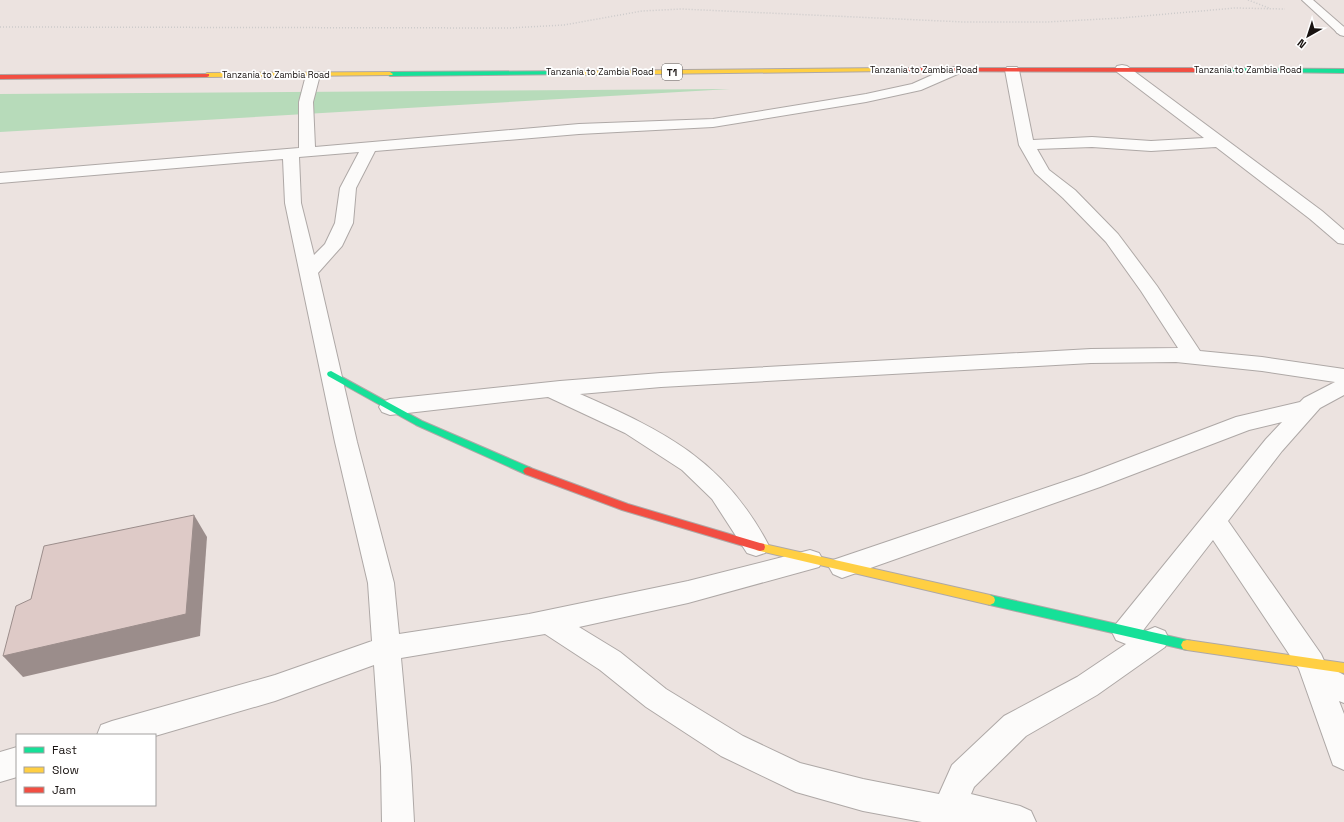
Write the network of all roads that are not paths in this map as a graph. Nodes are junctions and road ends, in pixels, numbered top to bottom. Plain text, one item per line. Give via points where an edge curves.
1 (1307, 0) edge
2 (1343, 31) edge
3 (1122, 69) junction
4 (955, 70) junction
5 (1012, 70) junction
6 (1344, 71) edge
7 (313, 74) junction
8 (0, 77) edge
9 (1220, 142) junction
10 (1027, 145) junction
11 (369, 148) junction
12 (299, 154) junction
13 (0, 178) edge
14 (1344, 239) edge
15 (309, 271) junction
16 (1193, 356) junction
17 (332, 374) junction
18 (1344, 376) edge
19 (1344, 386) edge
20 (550, 389) junction
21 (390, 407) junction
22 (1307, 408) junction
23 (1215, 522) junction
24 (756, 546) junction
25 (810, 560) junction
26 (842, 567) junction
27 (548, 622) junction
28 (1126, 632) junction
29 (1155, 639) junction
30 (386, 648) junction
31 (1312, 668) junction
32 (1344, 668) edge
33 (1344, 690) edge
34 (115, 734) edge
35 (1344, 755) edge
36 (16, 762) edge
37 (0, 767) edge
38 (946, 813) edge
39 (398, 822) edge
40 (1020, 822) edge

1 - 2 lane
3 - 5 main road, Tanzania to Zambia Road / T1
3 - 6 main road, Tanzania to Zambia Road / T1
3 - 9 street
4 - 5 main road, Tanzania to Zambia Road / T1
4 - 7 main road, Tanzania to Zambia Road / T1
4 - 11 street via 916,87 866,98 713,122 579,129
5 - 10 street
7 - 8 main road, Tanzania to Zambia Road / T1
7 - 12 street via 306,102
9 - 10 street via 1151,146 1092,142
9 - 14 street
10 - 16 street via 1043,173 1069,194 1112,238
11 - 12 street
11 - 15 street via 348,188 344,223 332,246
12 - 13 street
12 - 15 street via 293,204
15 - 17 street
16 - 18 street
16 - 20 street via 1114,356 976,362
17 - 21 main road
17 - 30 street via 381,583
19 - 22 street
20 - 21 street
20 - 24 street via 606,414 674,452 706,477 732,508
21 - 24 main road via 507,463 626,507
22 - 23 street via 1274,445
22 - 26 street via 1244,423 1092,481
23 - 28 street
23 - 31 street
24 - 25 main road
25 - 26 main road
25 - 27 street via 688,592
26 - 28 main road
27 - 30 street
27 - 38 street via 610,661 656,698 726,742 796,777
28 - 29 main road
29 - 31 main road
29 - 38 street via 1087,686 1015,726 963,776
30 - 34 street via 275,688
30 - 39 street
31 - 32 main road
31 - 33 street
31 - 35 street
36 - 37 street
38 - 40 street

